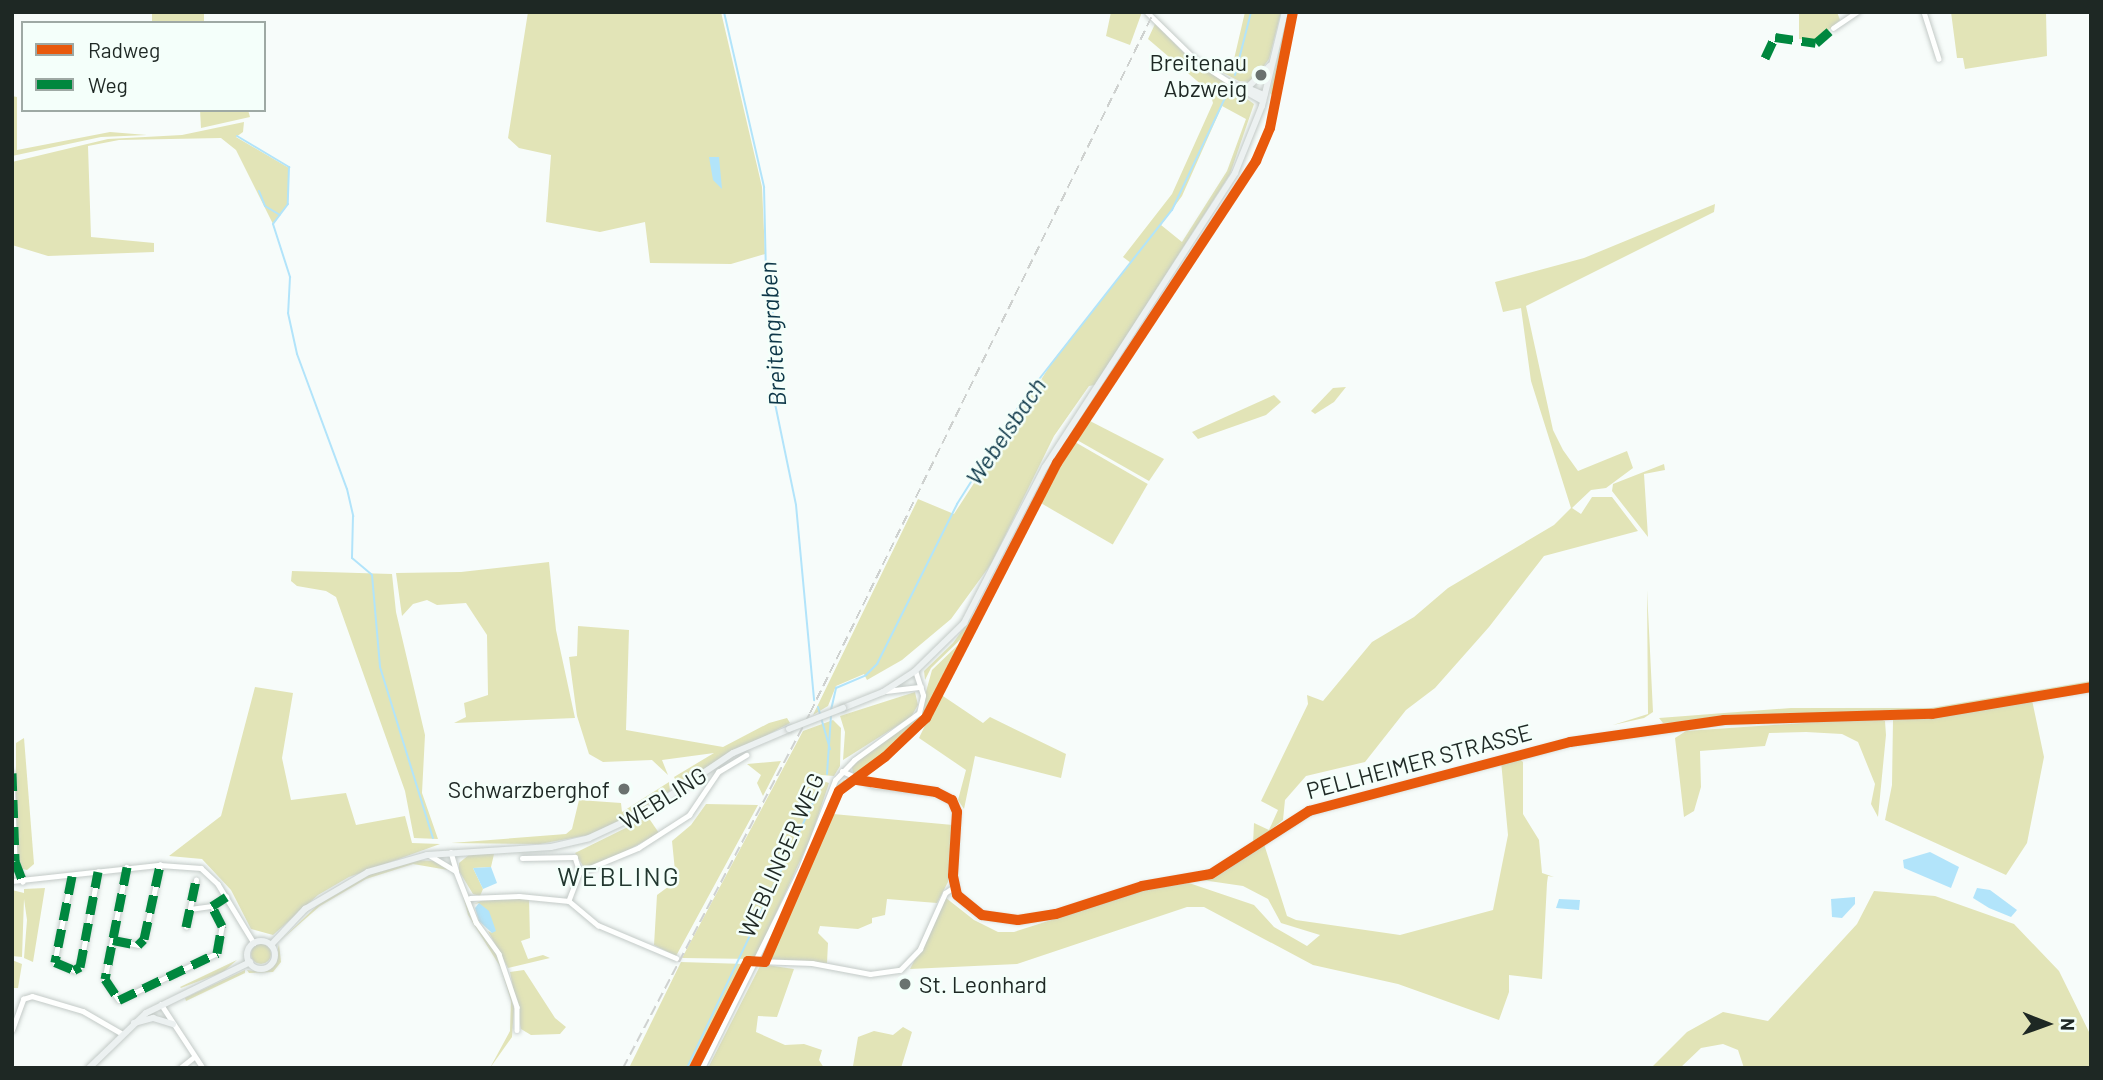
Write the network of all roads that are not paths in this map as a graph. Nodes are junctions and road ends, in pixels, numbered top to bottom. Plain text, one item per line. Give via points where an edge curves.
1 (1147, 12) edge
2 (1285, 12) edge
3 (1857, 12) edge
4 (1924, 12) edge
5 (1833, 28) dead end
6 (1939, 59) dead end
7 (1273, 62) junction
8 (1236, 86) junction
9 (1247, 88) junction
10 (1264, 98) junction
11 (915, 671) junction
12 (921, 687) junction
13 (2091, 687) edge
14 (883, 692) junction
15 (746, 755) dead end
16 (842, 771) junction
17 (12, 773) edge
18 (450, 851) junction
19 (427, 855) junction
20 (522, 858) dead end
21 (160, 865) junction
22 (127, 867) junction
23 (450, 867) junction
24 (456, 871) junction
25 (98, 872) junction
26 (580, 872) junction
27 (72, 876) junction
28 (196, 880) dead end
29 (12, 881) edge
30 (23, 882) junction
31 (954, 887) junction
32 (226, 897) junction
33 (470, 898) junction
34 (569, 901) junction
35 (212, 906) junction
36 (190, 909) junction
37 (186, 927) dead end
38 (113, 940) junction
39 (254, 943) junction
40 (271, 945) junction
41 (676, 958) dead end
42 (757, 961) junction
43 (250, 962) junction
44 (161, 1004) junction
45 (132, 1023) junction
46 (173, 1024) junction
47 (13, 1028) edge
48 (517, 1030) dead end
49 (121, 1033) junction
50 (194, 1057) junction
51 (89, 1068) edge
52 (180, 1068) edge
53 (203, 1068) edge
54 (702, 1068) edge

1 - 8 street via 1198,62
2 - 7 main road, WEBLING
3 - 5 street
4 - 6 street
7 - 9 main road via 1259,81
7 - 10 main road, WEBLING
8 - 9 main road
8 - 10 main road
9 - 10 main road
10 - 11 main road, WEBLING via 1221,200 1045,467 977,602 953,637
11 - 12 street
11 - 14 main road, WEBLING
12 - 14 street
12 - 16 street, WEBLINGER WEG via 922,703 910,722
13 - 31 street, PELLHEIMER STRASSE via 1932,714 1724,720 1570,742 1321,807 1289,822 1219,870 1142,886 1028,919 982,915 962,903
14 - 18 main road, WEBLING, bridge via 747,746 648,811 589,838 551,847
15 - 26 street, WEBLING via 718,772 689,815 638,848
16 - 31 street via 873,785 936,792 952,800 957,813
16 - 42 street, WEBLINGER WEG
17 - 30 street via 15,861
18 - 19 main road, WEBLING
18 - 23 street
18 - 24 street
19 - 23 street
19 - 40 main road, WEBLING via 392,863 333,890 305,909
20 - 26 street via 572,855
21 - 22 street
21 - 32 street via 201,868
21 - 38 street via 144,939 138,945
22 - 25 street
22 - 38 street
23 - 24 street
24 - 33 street
25 - 27 street
25 - 27 street via 80,967 74,970 55,962
26 - 34 street
27 - 30 street
28 - 36 street
29 - 30 street
31 - 42 street via 945,892 920,949 900,970 870,974 812,963
32 - 35 street
32 - 39 street
33 - 34 street
33 - 48 street via 476,922 507,969 517,1007
34 - 41 street via 598,925
35 - 36 street
35 - 38 street via 222,926 217,953 124,1000 105,979
36 - 37 street
39 - 40 main road
39 - 43 main road via 248,950
40 - 43 main road via 274,958 269,965 257,968
42 - 54 street, WEBLINGER WEG
43 - 44 main road
44 - 45 main road
44 - 46 street
45 - 46 main road via 153,1018
45 - 49 main road
46 - 50 street
47 - 49 street via 23,999 32,996 83,1011
49 - 51 main road
50 - 52 street
50 - 53 street

